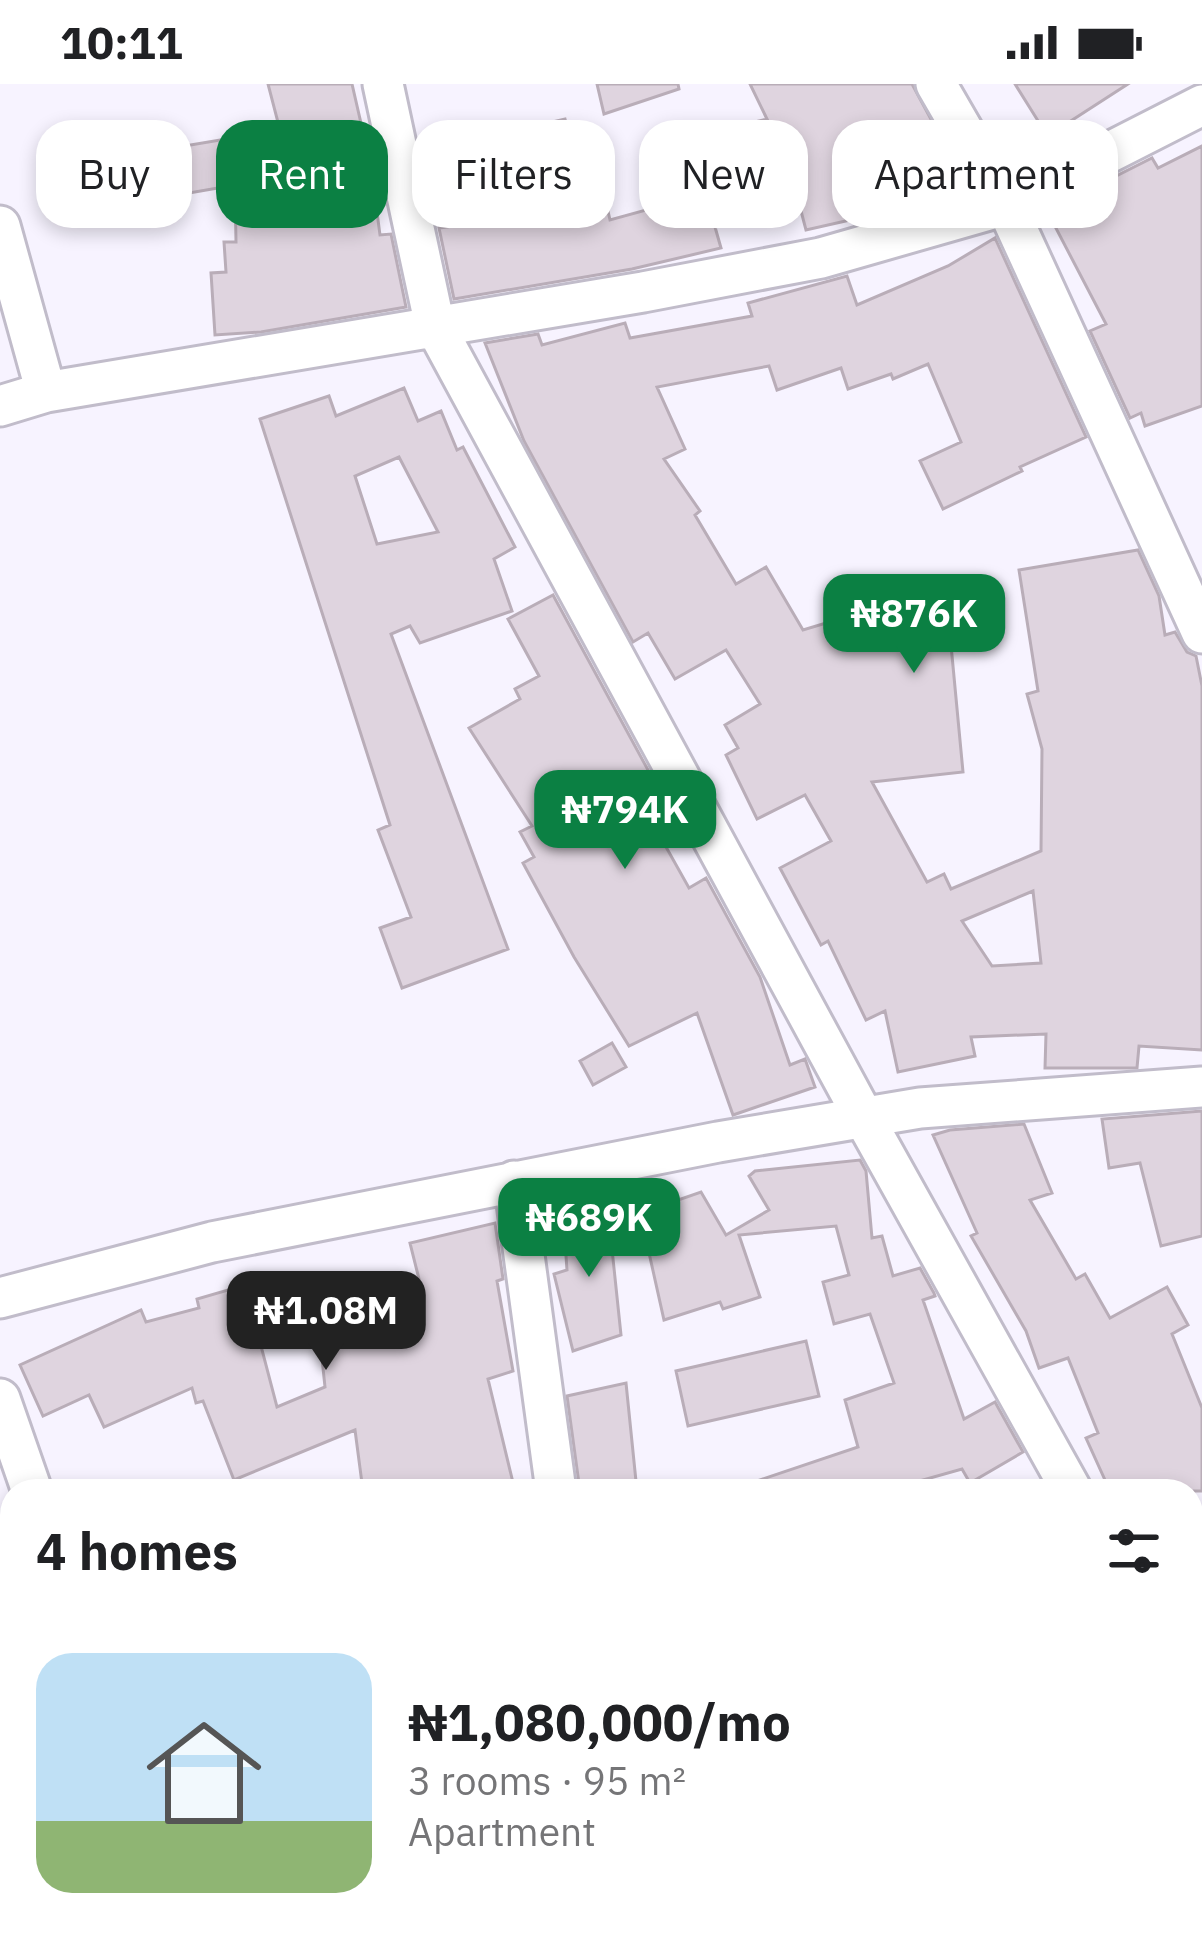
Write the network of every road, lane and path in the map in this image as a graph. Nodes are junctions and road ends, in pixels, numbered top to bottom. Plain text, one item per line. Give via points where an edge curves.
1 (383, 84) edge
2 (936, 84) edge
3 (1202, 105) edge
4 (957, 120) edge
5 (1118, 148) edge
6 (0, 226) edge
7 (928, 228) edge
8 (1016, 228) edge
9 (435, 326) junction
10 (46, 392) junction
11 (0, 406) edge
12 (1202, 633) edge
13 (1202, 1087) edge
14 (864, 1118) junction
15 (514, 1181) junction
16 (0, 1298) edge
17 (0, 1399) edge
18 (28, 1479) edge
19 (554, 1479) edge
20 (1065, 1479) edge

1 - 9 street
2 - 4 street
3 - 5 street
6 - 10 street
7 - 9 street via 821,258
8 - 12 street
9 - 10 street
9 - 14 street
10 - 11 street
13 - 14 street
14 - 15 street
14 - 20 street
15 - 16 street via 212,1242
15 - 19 street
17 - 18 street

